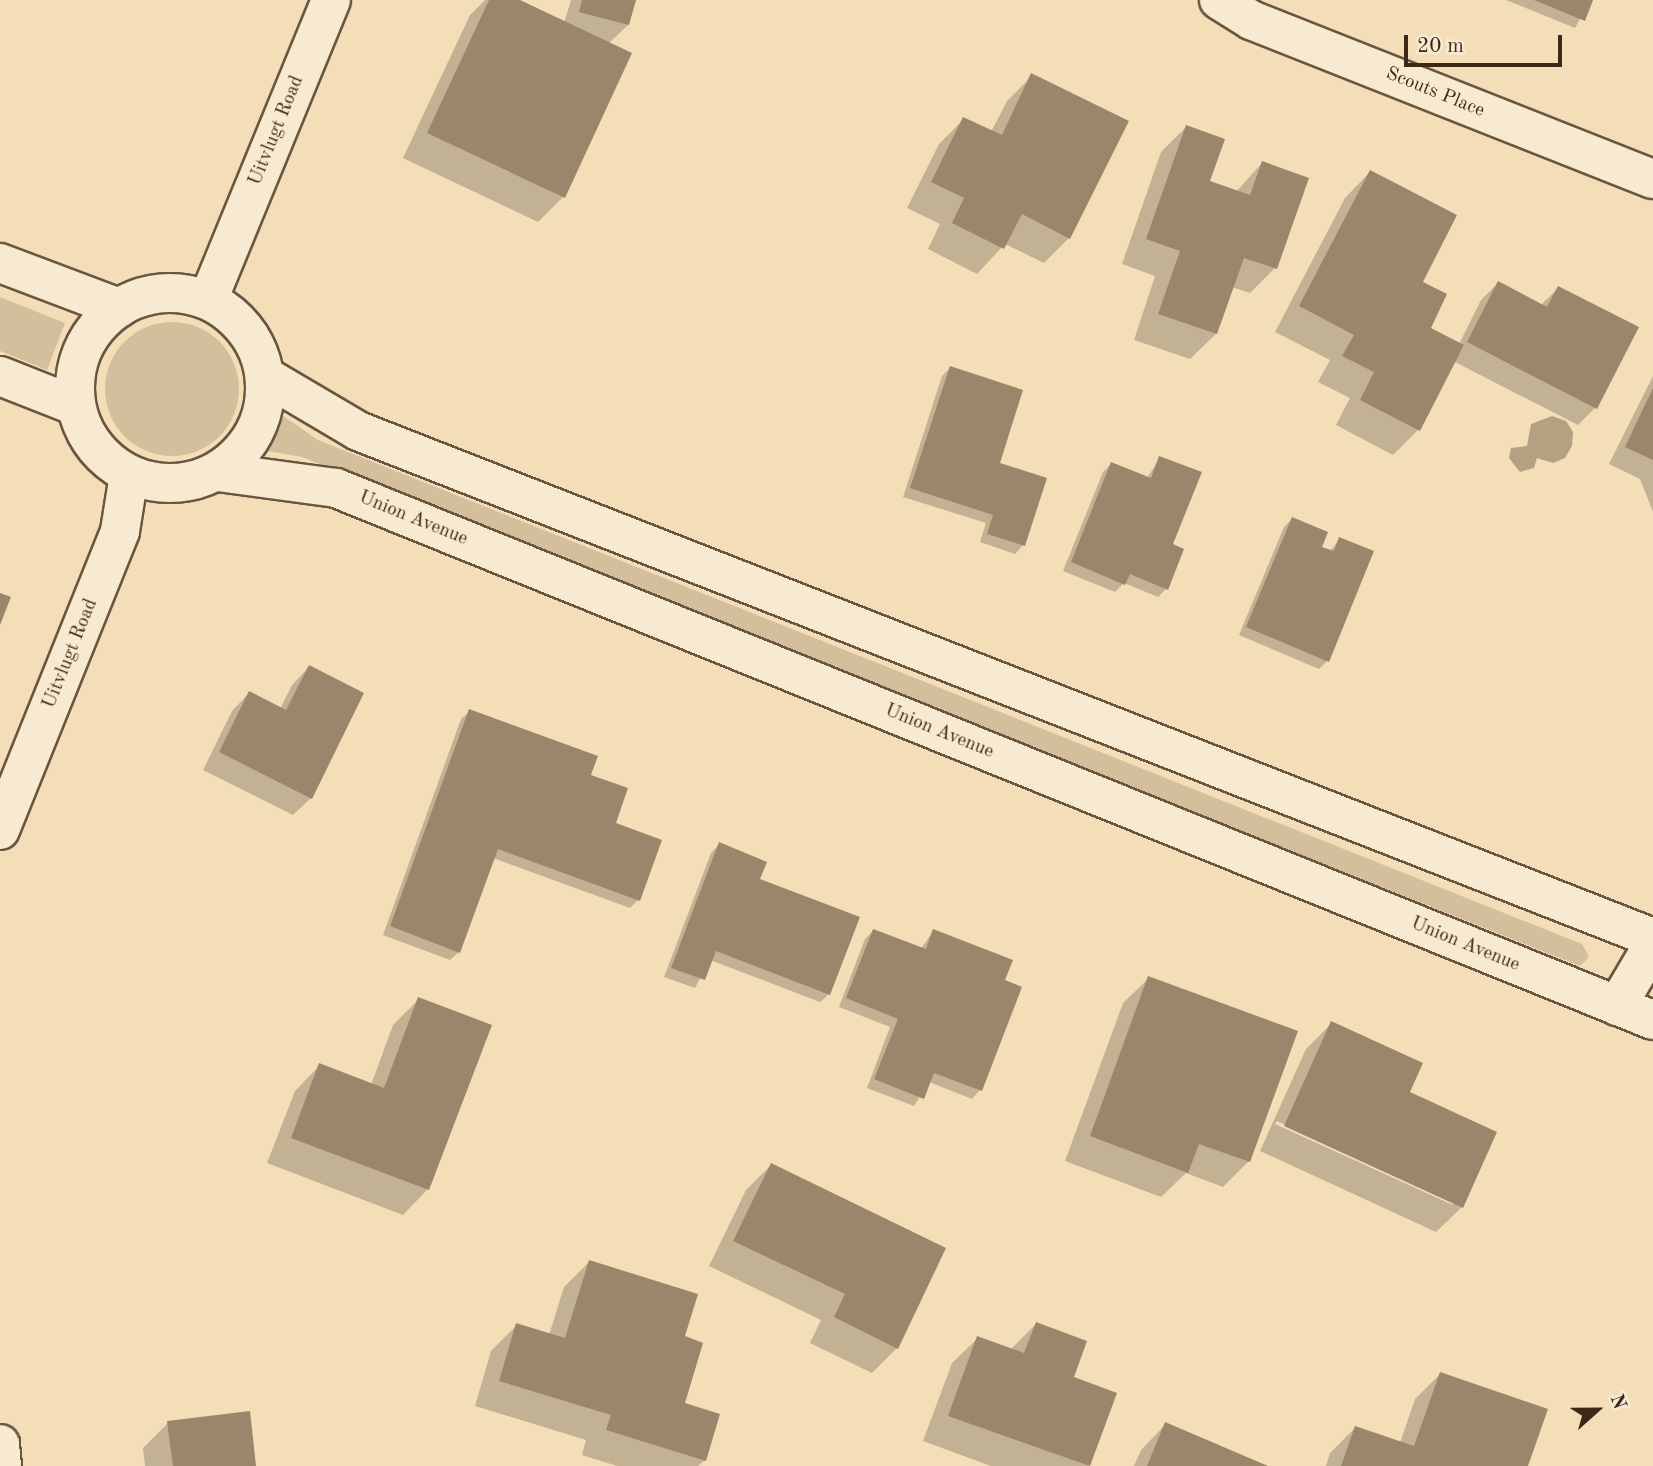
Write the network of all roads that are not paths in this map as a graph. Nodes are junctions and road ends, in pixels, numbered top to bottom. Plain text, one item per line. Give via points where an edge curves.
1 (331, 0) edge
2 (1219, 0) edge
3 (1653, 179) edge
4 (0, 263) edge
5 (208, 300) junction
6 (119, 308) junction
7 (0, 376) edge
8 (265, 376) junction
9 (76, 405) junction
10 (218, 472) junction
11 (130, 475) junction
12 (0, 830) edge
13 (1653, 938) edge
14 (1653, 945) edge
15 (1617, 1006) junction
16 (1653, 1020) edge
17 (0, 1444) edge
18 (2, 1466) edge

1 - 5 street, Uitvlugt Road
2 - 3 street, Scouts Place via 1251,20
4 - 6 street
5 - 6 street via 162,293
5 - 8 street via 246,331
6 - 9 street via 97,326 82,350 75,378
7 - 9 street
8 - 10 street via 263,414 246,447
8 - 13 street via 358,431
9 - 11 street via 95,446
10 - 11 street via 189,482 159,484
10 - 15 street, Union Avenue via 336,488
11 - 12 street, Uitvlugt Road via 120,531
14 - 15 street
15 - 16 street, Union Avenue
17 - 18 street

